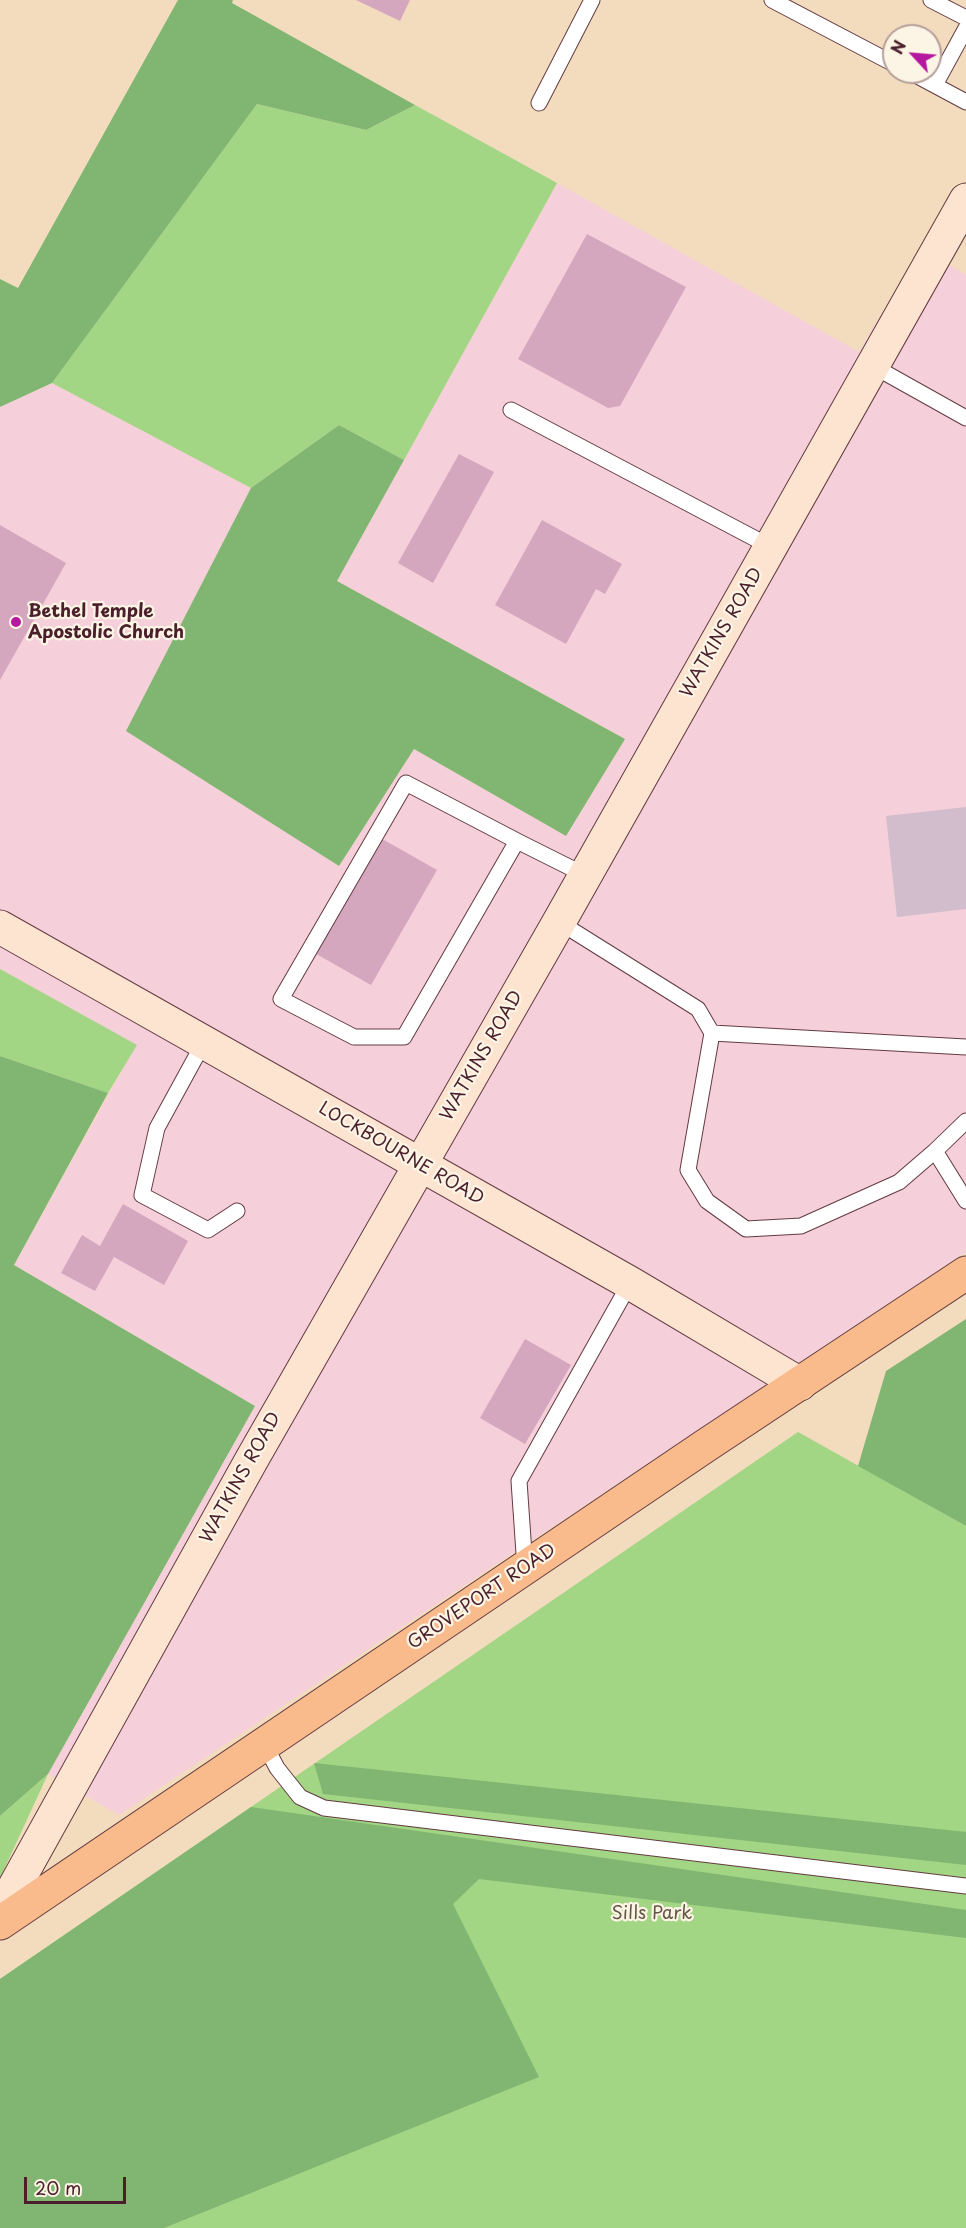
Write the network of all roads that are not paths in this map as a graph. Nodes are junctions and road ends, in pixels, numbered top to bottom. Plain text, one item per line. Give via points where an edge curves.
1 (592, 0) edge
2 (772, 0) edge
3 (931, 0) edge
4 (966, 18) edge
5 (966, 28) edge
6 (882, 58) edge
7 (935, 85) joint
8 (966, 102) edge
9 (539, 103) dead end
10 (966, 200) edge
11 (873, 366) junction
12 (511, 410) dead end
13 (966, 418) edge
14 (771, 547) junction
15 (518, 841) junction
16 (585, 875) junction
17 (559, 922) junction
18 (0, 927) edge
19 (712, 1033) junction
20 (204, 1041) junction
21 (966, 1047) edge
22 (966, 1121) edge
23 (935, 1151) junction
24 (419, 1165) junction
25 (966, 1202) edge
26 (237, 1211) dead end
27 (966, 1273) edge
28 (630, 1283) junction
29 (800, 1384) junction
30 (525, 1568) junction
31 (265, 1745) junction
32 (966, 1886) edge
33 (0, 1913) edge
34 (0, 1923) edge

1 - 9 lane
2 - 6 lane
3 - 4 lane
5 - 7 lane
7 - 8 lane
10 - 11 street, WATKINS ROAD
11 - 13 lane
11 - 14 street, WATKINS ROAD
12 - 14 lane
14 - 16 street, WATKINS ROAD
15 - 15 lane via 406,783 281,999 354,1037 404,1037
15 - 16 lane
16 - 17 street, WATKINS ROAD
17 - 19 lane via 698,1009
17 - 24 street, WATKINS ROAD
18 - 20 street, LOCKBOURNE ROAD
19 - 21 lane
19 - 23 lane via 688,1170 707,1201 746,1229 801,1226 899,1182
20 - 24 street, LOCKBOURNE ROAD
20 - 26 lane via 157,1128 142,1195 208,1230
22 - 23 lane
23 - 25 lane
24 - 28 street, LOCKBOURNE ROAD
24 - 33 street, WATKINS ROAD
27 - 29 main road, GROVEPORT ROAD
28 - 29 street, LOCKBOURNE ROAD
28 - 30 lane via 519,1481
29 - 30 main road, GROVEPORT ROAD
30 - 31 main road, GROVEPORT ROAD
31 - 32 lane via 300,1797 324,1808
31 - 34 main road, GROVEPORT ROAD

